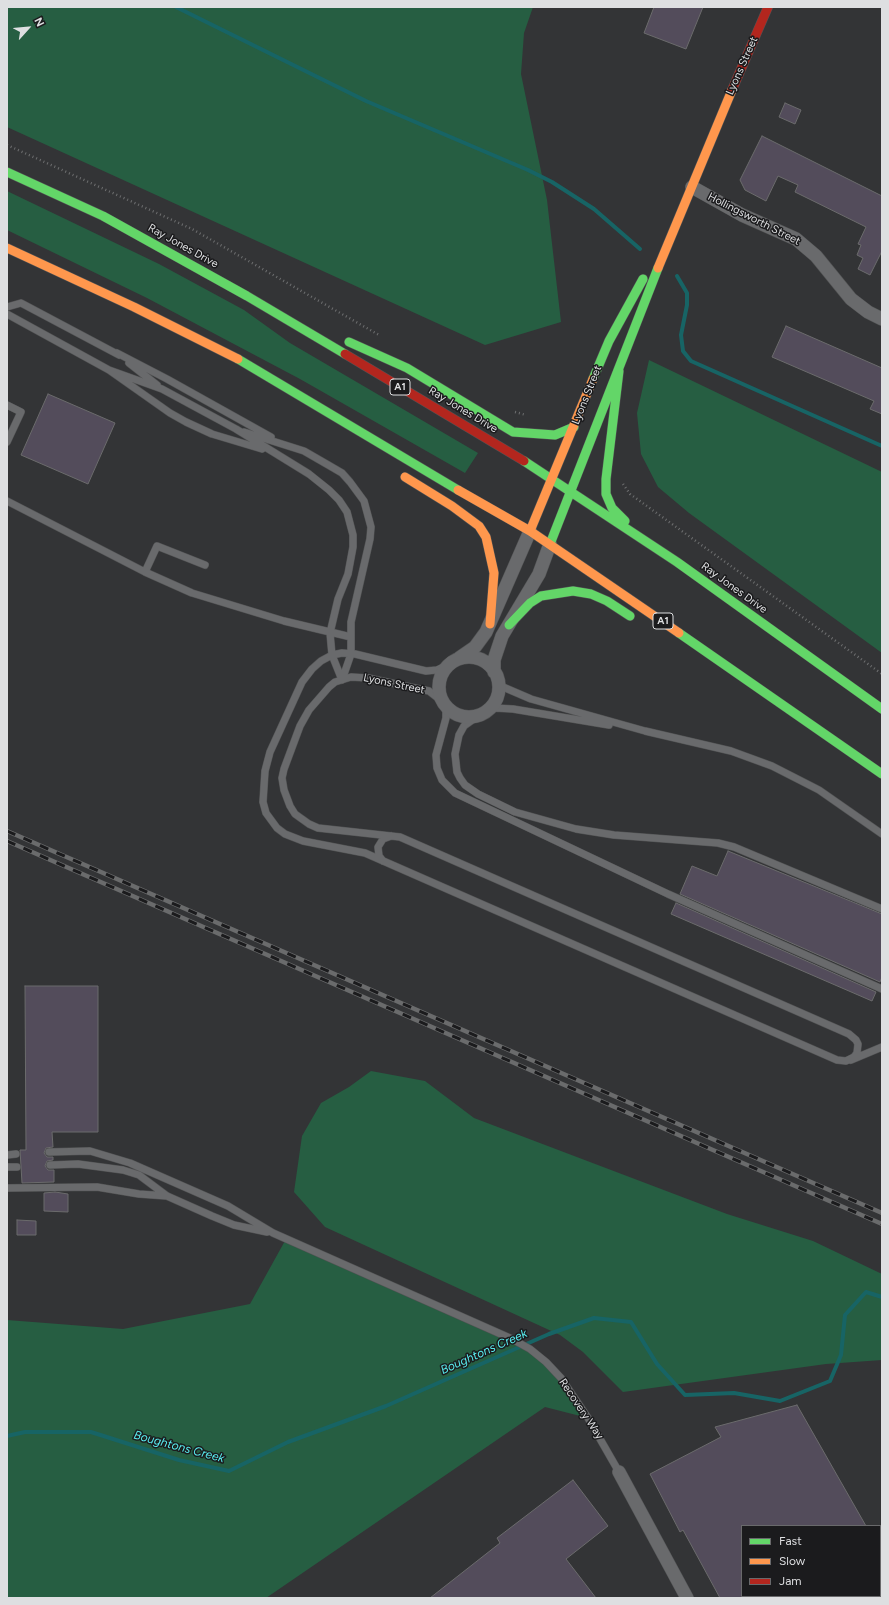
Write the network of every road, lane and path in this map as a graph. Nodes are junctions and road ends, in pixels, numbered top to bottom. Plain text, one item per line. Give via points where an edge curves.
1 (768, 7) edge
2 (717, 125) junction
3 (7, 145) edge
4 (7, 172) edge
5 (692, 187) junction
6 (7, 248) edge
7 (247, 296) junction
8 (7, 307) edge
9 (7, 314) edge
10 (882, 318) edge
11 (327, 332) dead end
12 (342, 338) dead end
13 (383, 338) dead end
14 (116, 353) junction
15 (242, 361) junction
16 (109, 370) junction
17 (619, 371) junction
18 (162, 389) junction
19 (281, 396) dead end
20 (7, 406) edge
21 (510, 411) dead end
22 (532, 416) dead end
23 (574, 427) junction
24 (236, 429) junction
25 (7, 442) edge
26 (286, 444) junction
27 (270, 452) junction
28 (398, 472) dead end
29 (606, 479) junction
30 (552, 480) junction
31 (570, 491) junction
32 (7, 501) edge
33 (530, 532) junction
34 (639, 536) junction
35 (550, 544) junction
36 (205, 565) dead end
37 (145, 572) junction
38 (640, 623) dead end
39 (490, 624) junction
40 (508, 625) junction
41 (330, 631) junction
42 (351, 637) junction
43 (350, 654) junction
44 (332, 655) junction
45 (454, 661) junction
46 (882, 674) edge
47 (496, 675) junction
48 (342, 680) junction
49 (734, 683) dead end
50 (776, 699) junction
51 (445, 704) junction
52 (882, 709) edge
53 (481, 714) junction
54 (645, 731) junction
55 (882, 774) edge
56 (882, 834) edge
57 (395, 836) junction
58 (386, 862) junction
59 (882, 909) edge
60 (882, 989) edge
61 (882, 1047) edge
62 (848, 1061) junction
63 (49, 1152) dead end
64 (16, 1154) dead end
65 (7, 1155) edge
66 (50, 1165) dead end
67 (7, 1167) edge
68 (17, 1167) dead end
69 (7, 1188) edge
70 (167, 1196) junction
71 (273, 1233) junction
72 (619, 1472) joint
73 (687, 1598) edge

1 - 2 main road, Lyons Street
2 - 5 main road, Lyons Street
2 - 23 main road, Lyons Street via 696,160 645,276 609,341
3 - 13 path via 192,229
4 - 7 main road, Ray Jones Drive / A1 via 103,216
5 - 10 street, Hollingsworth Street via 742,215 796,239 816,256 851,299 868,312
5 - 17 main road, Lyons Street via 667,244
6 - 15 main road, A1 via 134,306
7 - 11 main road
7 - 30 main road, Ray Jones Drive / A1 via 518,457
8 - 14 lane via 21,303
9 - 16 lane
12 - 23 main road via 407,368 513,432 555,435
14 - 18 lane
14 - 26 lane
15 - 19 main road
15 - 33 main road, A1
16 - 18 lane
16 - 27 lane via 170,413 199,429
17 - 29 main road
17 - 31 main road, Lyons Street
18 - 24 lane
20 - 25 lane via 21,412
21 - 22 path
23 - 30 main road, Lyons Street
24 - 26 lane
24 - 27 lane
26 - 42 lane via 304,451 342,473 357,490 368,513 370,539 351,622
27 - 41 lane via 309,474 330,490 347,512 351,523 351,560
28 - 39 main road via 479,526 486,537 494,573
29 - 34 main road via 606,494 612,508
29 - 46 path via 617,479 630,494
30 - 31 main road, Ray Jones Drive / A1
30 - 33 main road, Lyons Street
31 - 34 main road, Ray Jones Drive / A1
31 - 35 main road, Lyons Street
32 - 37 lane
33 - 35 main road, A1
33 - 39 street, Lyons Street
34 - 52 main road, Ray Jones Drive / A1
35 - 40 street, Lyons Street via 539,574
35 - 50 main road, A1
36 - 37 lane via 157,546
37 - 41 lane via 192,593 232,606
38 - 40 main road via 607,600 572,591 541,596 530,603
39 - 45 street, Lyons Street via 475,647
40 - 47 street, Lyons Street via 494,660
41 - 42 lane
41 - 44 lane
42 - 43 lane
43 - 44 lane, Lyons Street
43 - 45 lane, Lyons Street via 426,671 437,670
43 - 48 lane
44 - 48 lane
44 - 58 lane via 316,665 302,682 270,752 264,778 263,802 270,821 285,834 311,843 355,850
45 - 47 street via 473,658 482,660
45 - 51 street via 440,678 439,687
47 - 53 street via 497,697 492,706
47 - 54 lane via 503,687 527,697
48 - 51 lane, Lyons Street via 351,677 368,678 422,689 434,694
48 - 57 lane via 320,695 300,726 282,778 287,799 295,814 318,828
49 - 50 main road
50 - 55 main road, A1
51 - 53 street via 461,716
51 - 60 lane via 446,718 436,755 437,768 442,780 454,793 668,894
53 - 54 lane via 495,708 513,709
53 - 59 lane via 464,726 459,735 455,754 457,772 465,785 484,797 515,812 576,829 614,835 718,843 734,847
54 - 56 lane via 731,751 772,766 819,790
57 - 58 lane via 386,837 380,843 379,856
57 - 62 lane via 849,1034 856,1040 858,1049 854,1057
58 - 62 lane via 837,1060
61 - 62 lane
63 - 71 lane, Recovery Way via 90,1151 108,1155 241,1213
64 - 65 lane
66 - 70 lane via 78,1164 123,1170 139,1175
67 - 68 lane
69 - 70 lane via 97,1187
70 - 71 lane, Recovery Way via 234,1225
71 - 72 lane, Recovery Way via 530,1350 546,1362 565,1384 592,1424
72 - 73 street, Recovery Way

